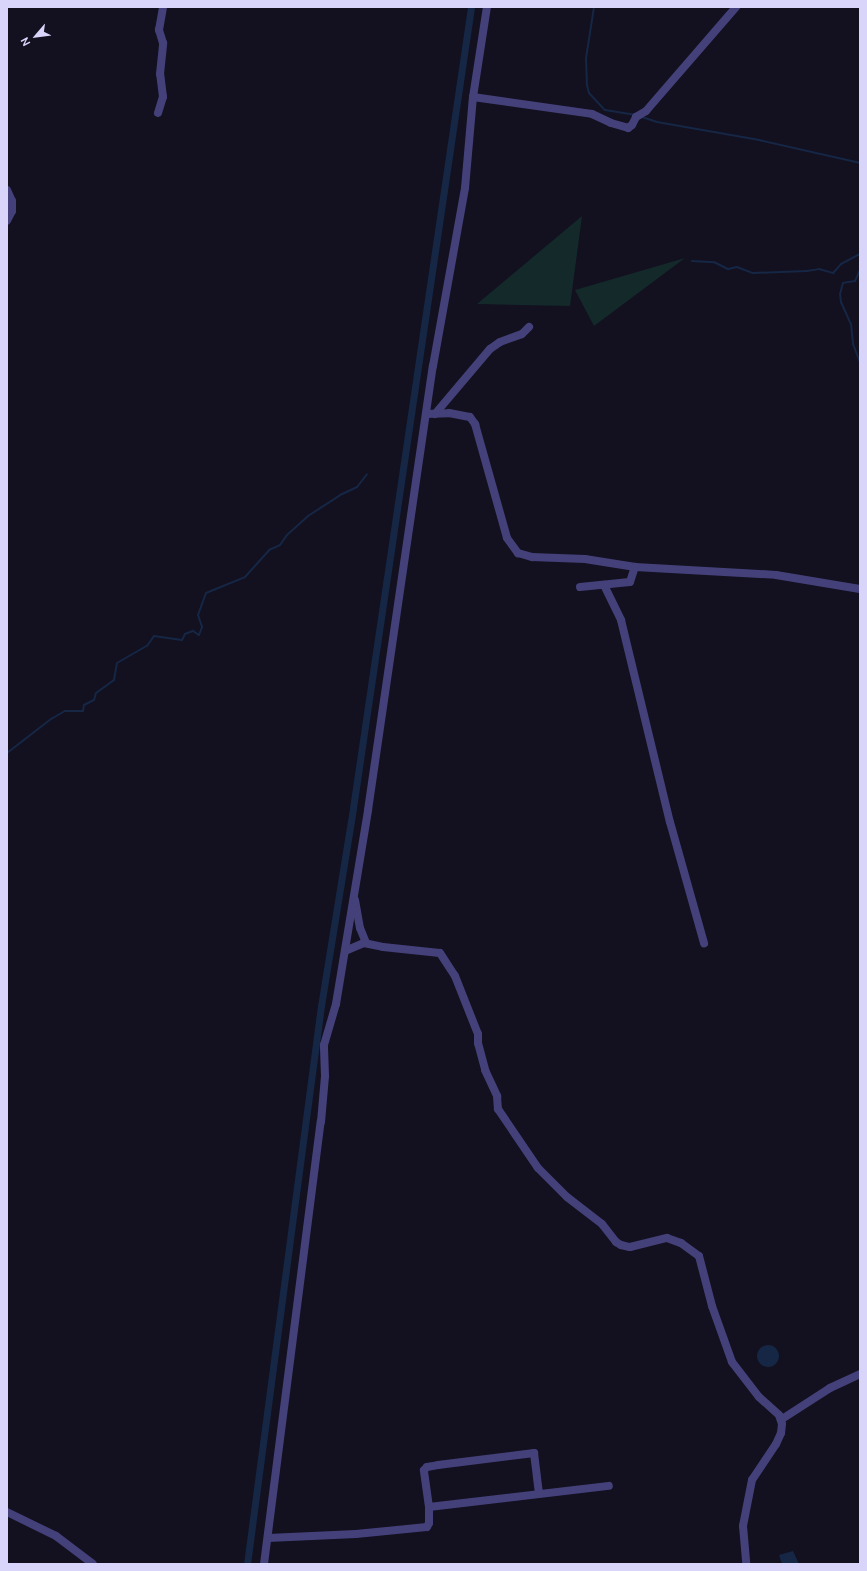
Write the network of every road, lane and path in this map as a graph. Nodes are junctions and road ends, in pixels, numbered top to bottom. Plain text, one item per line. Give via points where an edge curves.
1 (163, 7) edge
2 (487, 7) edge
3 (736, 7) edge
4 (473, 97) junction
5 (158, 113) dead end
6 (7, 190) edge
7 (7, 222) edge
8 (529, 327) dead end
9 (426, 414) junction
10 (436, 414) junction
11 (635, 566) junction
12 (604, 585) junction
13 (580, 587) dead end
14 (860, 589) edge
15 (354, 894) junction
16 (366, 943) junction
17 (704, 943) dead end
18 (345, 952) junction
19 (860, 1374) edge
20 (782, 1419) junction
21 (609, 1486) dead end
22 (539, 1494) junction
23 (429, 1507) junction
24 (7, 1512) edge
25 (268, 1538) junction
26 (93, 1564) edge
27 (264, 1564) edge
28 (746, 1564) edge

1 - 5 street via 159,30 163,43 160,74 163,97
2 - 4 street
3 - 4 street via 646,111 636,116 628,128 592,114
4 - 9 street via 465,188
6 - 7 street via 12,201 12,211
8 - 10 street via 522,334 500,342 490,349
9 - 10 street
9 - 15 street
10 - 11 street via 449,413 470,417 475,424 507,538 518,554
11 - 12 street via 630,582
11 - 14 street via 776,575
12 - 13 street
12 - 17 street via 621,620 670,822
15 - 16 street via 360,928
15 - 18 street
16 - 18 street
16 - 20 street via 402,950 434,951 444,956 455,976 478,1034 485,1070 497,1096 498,1109 538,1168 567,1197 595,1217 621,1245 630,1247 667,1238 681,1243 699,1256 712,1306 732,1362 759,1397
18 - 25 street via 336,1004 324,1045 324,1097
19 - 20 street via 830,1388
20 - 28 street via 780,1437 757,1471 751,1486 743,1526
21 - 22 street
22 - 23 street
22 - 23 street via 534,1453 427,1467 424,1470
23 - 25 street via 429,1523 427,1527 422,1528
24 - 26 street via 56,1536
25 - 27 street

